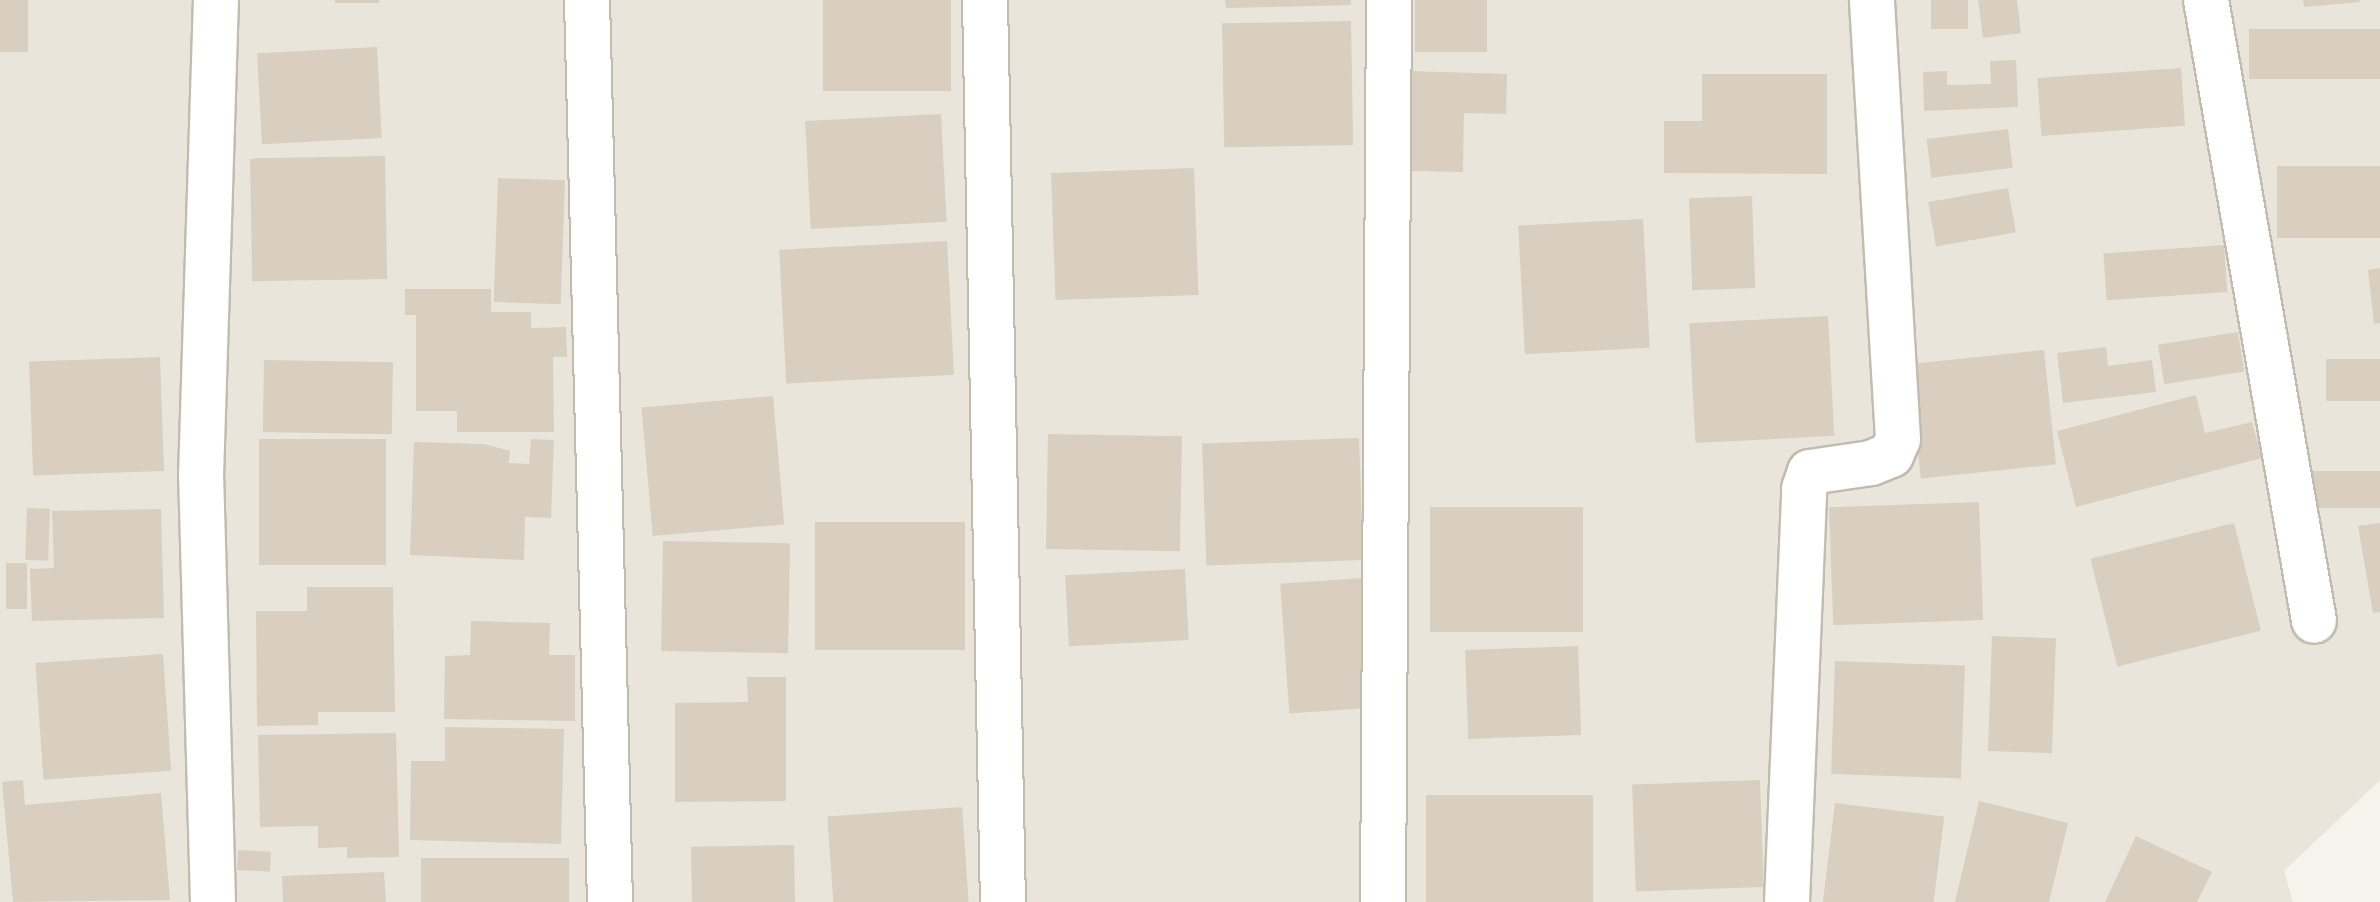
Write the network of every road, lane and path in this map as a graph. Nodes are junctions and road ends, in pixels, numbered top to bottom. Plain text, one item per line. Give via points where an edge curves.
1 (216, 0) edge
2 (587, 0) edge
3 (985, 0) edge
4 (1389, 0) edge
5 (1872, 0) edge
6 (2206, 0) edge
7 (2314, 621) dead end
8 (213, 902) edge
9 (610, 902) edge
10 (1003, 902) edge
11 (1383, 902) edge
12 (1787, 902) edge

1 - 8 street via 201,476
2 - 9 street
3 - 10 street
4 - 11 street
5 - 12 street via 1898,439 1891,455 1871,463 1810,472 1804,489
6 - 7 street

